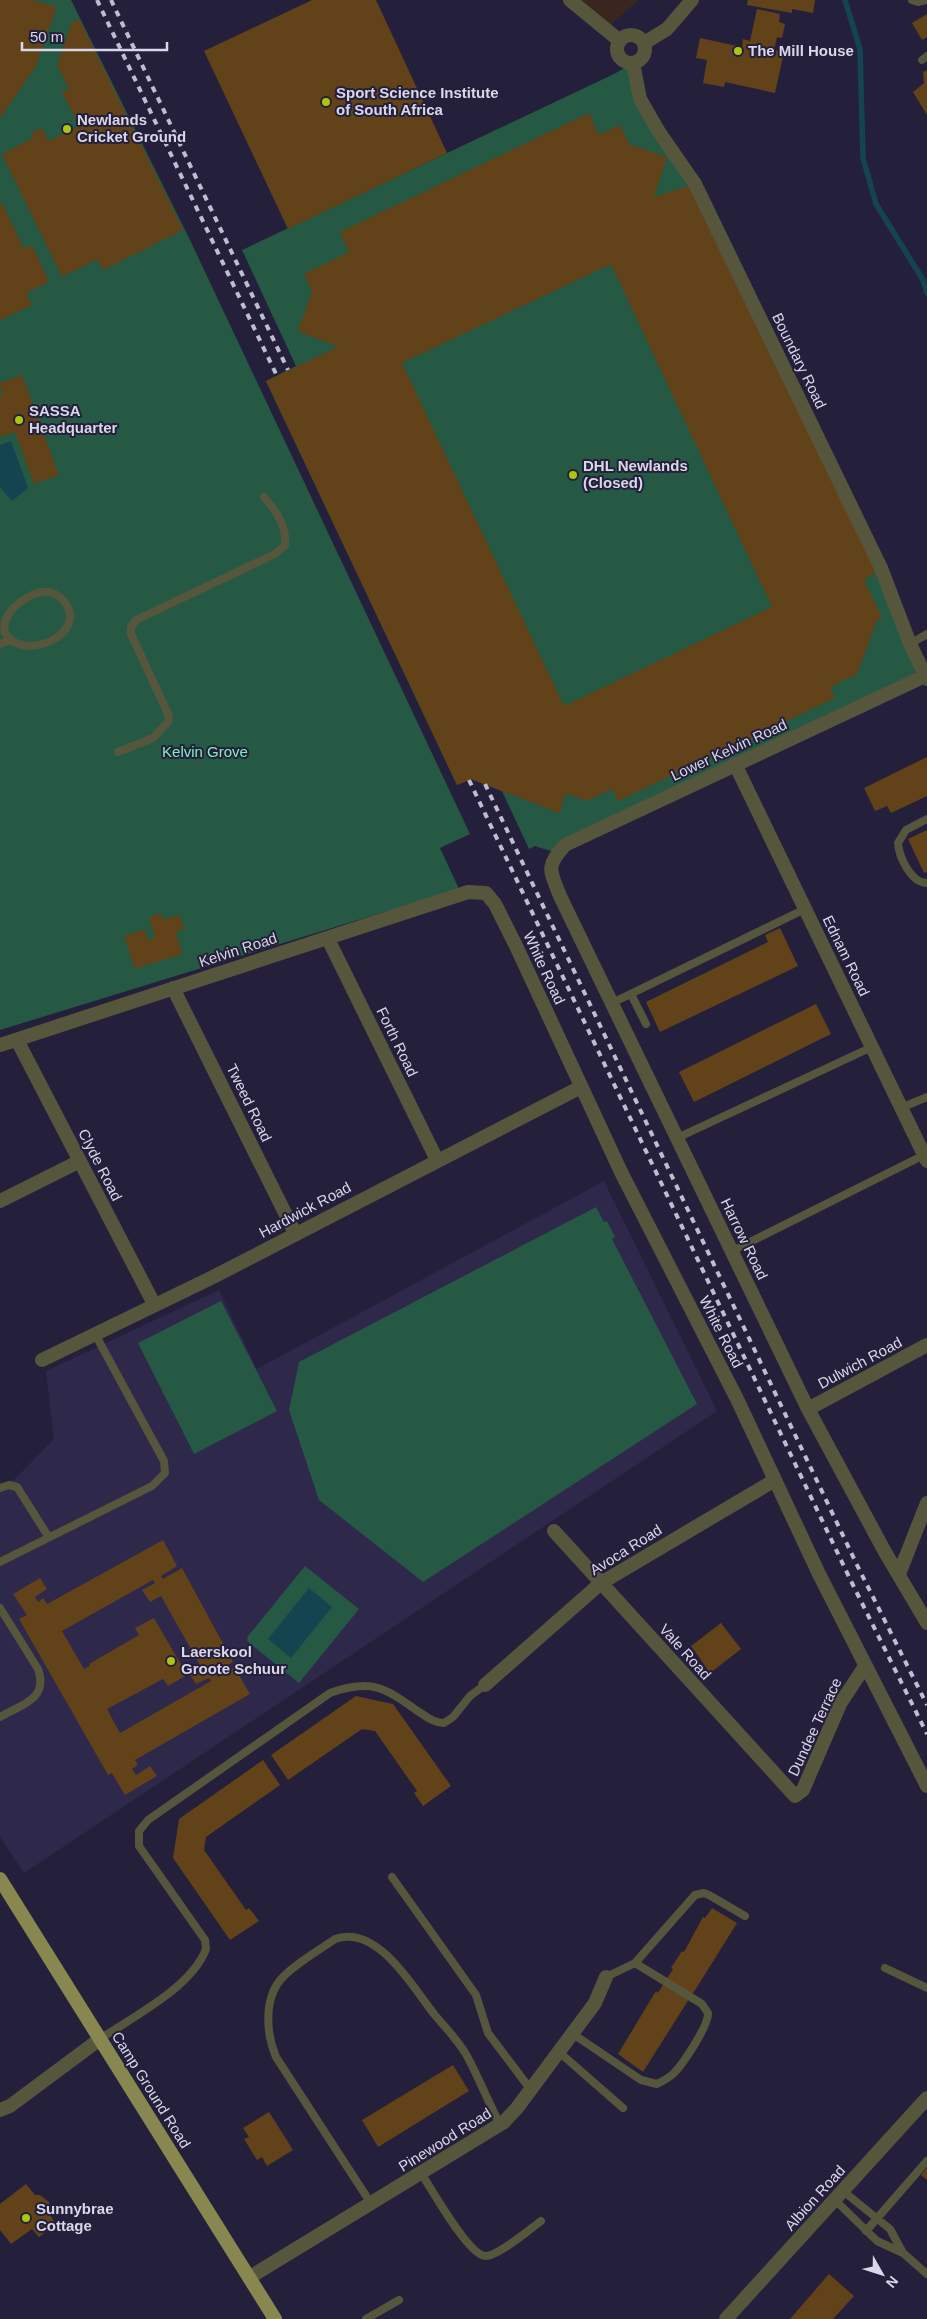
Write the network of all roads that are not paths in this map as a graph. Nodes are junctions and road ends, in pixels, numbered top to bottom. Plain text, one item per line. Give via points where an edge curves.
1 (570, 0) edge
2 (692, 0) edge
3 (912, 0) edge
4 (926, 0) edge
5 (620, 40) junction
6 (644, 44) junction
7 (633, 63) junction
8 (264, 497) dead end
9 (927, 634) edge
10 (10, 640) junction
11 (0, 644) edge
12 (910, 644) junction
13 (926, 677) edge
14 (118, 752) dead end
15 (735, 764) junction
16 (927, 819) edge
17 (551, 861) joint
18 (927, 883) edge
19 (486, 893) joint
20 (805, 909) junction
21 (328, 938) junction
22 (173, 988) junction
23 (631, 994) junction
24 (612, 1003) junction
25 (646, 1024) dead end
26 (17, 1040) junction
27 (0, 1045) edge
28 (872, 1047) junction
29 (581, 1087) junction
30 (927, 1097) edge
31 (901, 1108) junction
32 (677, 1138) junction
33 (925, 1158) edge
34 (437, 1160) junction
35 (80, 1161) junction
36 (0, 1201) edge
37 (295, 1233) junction
38 (732, 1251) junction
39 (154, 1304) junction
40 (95, 1334) junction
41 (927, 1345) edge
42 (42, 1360) dead end
43 (808, 1408) junction
44 (775, 1480) junction
45 (0, 1488) edge
46 (927, 1503) edge
47 (554, 1531) dead end
48 (48, 1536) junction
49 (0, 1562) edge
50 (899, 1574) junction
51 (601, 1583) junction
52 (0, 1608) edge
53 (927, 1623) edge
54 (865, 1666) junction
55 (485, 1685) joint
56 (0, 1716) edge
57 (927, 1786) edge
58 (791, 1794) joint
59 (392, 1877) dead end
60 (0, 1879) edge
61 (4, 1894) edge
62 (746, 1916) dead end
63 (635, 1962) junction
64 (885, 1968) dead end
65 (606, 1977) joint
66 (927, 1988) edge
67 (573, 2034) junction
68 (100, 2040) junction
69 (559, 2052) junction
70 (531, 2090) junction
71 (927, 2098) edge
72 (623, 2108) dead end
73 (0, 2110) edge
74 (500, 2124) junction
75 (927, 2161) edge
76 (421, 2173) junction
77 (839, 2196) junction
78 (372, 2204) junction
79 (878, 2218) junction
80 (541, 2222) dead end
81 (866, 2231) junction
82 (903, 2253) junction
83 (927, 2274) edge
84 (250, 2277) junction
85 (399, 2300) dead end
86 (275, 2319) edge
87 (366, 2319) edge
88 (726, 2319) edge

1 - 5 street
2 - 6 street via 667,29
3 - 4 lane
5 - 6 street via 632,35
5 - 7 street via 617,47 620,57
6 - 7 street via 643,56
7 - 12 street, Boundary Road via 640,99 695,184 881,568
8 - 14 lane via 286,533 285,544 275,554 136,620 131,627 131,634 169,716 168,722 153,738
9 - 12 lane
10 - 10 lane via 4,630 5,618 31,595 48,592 65,602 69,623 58,638 23,646
10 - 11 lane
12 - 13 street, Boundary Road
13 - 15 street, Lower Kelvin Road
15 - 17 street, Lower Kelvin Road via 565,845
15 - 20 street, Ednam Road
16 - 18 lane via 906,830 898,843 910,873
17 - 24 street, Harrow Road via 560,896
19 - 21 street, Kelvin Road via 468,892
19 - 29 street, White Road via 517,948
20 - 23 lane
20 - 28 street, Ednam Road
21 - 22 street, Kelvin Road
21 - 34 street, Forth Road
22 - 26 street, Kelvin Road
22 - 37 street, Tweed Road
23 - 24 lane
23 - 25 lane
24 - 32 street, Harrow Road
26 - 27 street, Kelvin Road
26 - 35 street, Clyde Road
28 - 31 street, Ednam Road
28 - 32 lane
29 - 34 street, Hardwick Road
29 - 44 street, White Road
30 - 31 lane
31 - 33 street, Ednam Road
32 - 38 street, Harrow Road
33 - 38 lane
34 - 37 street, Hardwick Road
35 - 36 street
35 - 39 street, Clyde Road
37 - 39 street, Hardwick Road
38 - 43 street, Harrow Road
39 - 40 street, Hardwick Road
40 - 42 street, Hardwick Road
40 - 48 lane via 164,1461 165,1473 152,1486
41 - 43 street, Dulwich Road
43 - 50 street, Harrow Road
44 - 51 street, Avoca Road
44 - 54 street, White Road
45 - 48 lane via 10,1485 17,1488
46 - 50 street
47 - 51 street, Vale Road
48 - 49 lane
50 - 53 street, Harrow Road
51 - 55 street, Avoca Road
51 - 58 street, Vale Road
52 - 56 lane via 42,1679 33,1699
54 - 57 street, White Road
54 - 58 street, Dundee Terrace via 840,1704 803,1790 798,1795
55 - 68 lane via 444,1723 433,1721 377,1687 359,1685 330,1694 148,1820 139,1831 139,1846 200,1932 206,1949 199,1964 175,1987
59 - 70 lane via 476,1995 488,2033
60 - 61 main road, Camp Ground Road
61 - 68 main road, Camp Ground Road
62 - 63 lane via 709,1895 694,1895
63 - 65 lane
63 - 67 lane via 702,2004 708,2013 706,2024 675,2072 657,2084 650,2083
64 - 66 lane
65 - 67 street, Pinewood Road via 599,1997
67 - 69 street, Pinewood Road
68 - 73 street via 16,2102
68 - 84 main road, Camp Ground Road
69 - 70 street, Pinewood Road
69 - 72 lane
70 - 74 street, Pinewood Road via 511,2116
71 - 77 street, Albion Road
74 - 76 street, Pinewood Road
74 - 78 lane via 466,2054 404,1974 380,1949 363,1939 343,1936 335,1939 284,1975 277,1984 269,2010 268,2030 276,2057
75 - 79 lane
76 - 78 street, Pinewood Road
76 - 80 lane via 468,2244 479,2254 496,2253
77 - 79 lane
77 - 81 lane
77 - 88 street, Albion Road
78 - 84 street, Pinewood Road
79 - 81 lane
79 - 82 lane via 890,2229
81 - 82 lane via 881,2243
82 - 83 lane
84 - 86 main road, Camp Ground Road
85 - 87 lane

